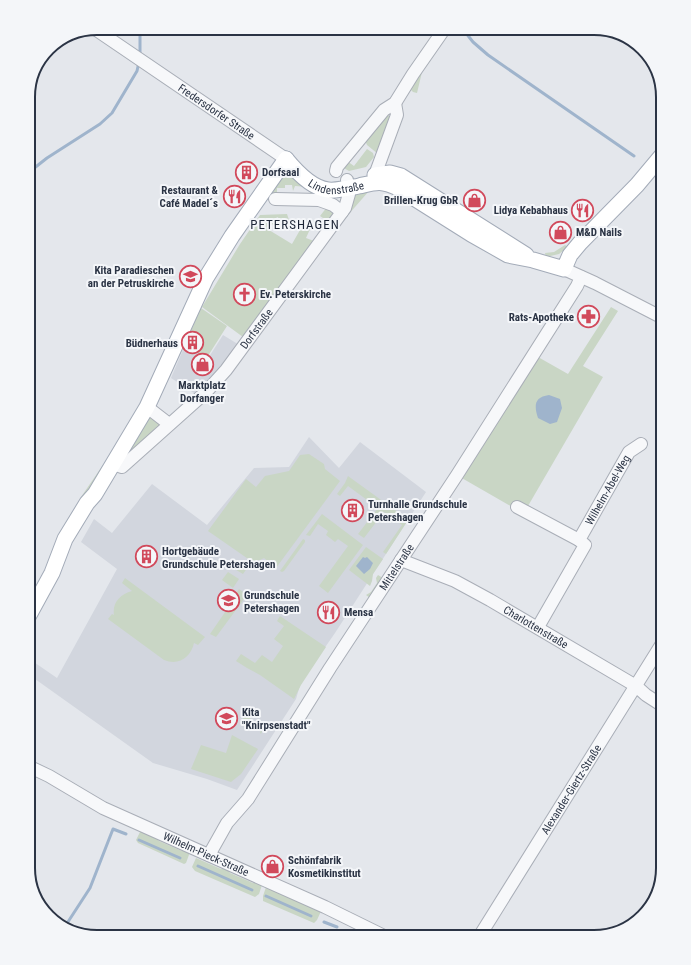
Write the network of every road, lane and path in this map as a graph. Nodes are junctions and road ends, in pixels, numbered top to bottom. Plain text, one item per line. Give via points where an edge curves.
1 (104, 35) edge
2 (440, 35) edge
3 (395, 103) junction
4 (286, 158) junction
5 (656, 162) edge
6 (375, 179) junction
7 (344, 180) junction
8 (275, 199) dead end
9 (342, 212) junction
10 (564, 269) junction
11 (581, 276) junction
12 (656, 314) edge
13 (147, 407) junction
14 (169, 424) junction
15 (641, 444) dead end
16 (113, 464) junction
17 (517, 506) dead end
18 (578, 540) junction
19 (401, 560) junction
20 (35, 604) edge
21 (538, 627) junction
22 (656, 653) edge
23 (636, 686) junction
24 (656, 701) edge
25 (35, 769) edge
26 (210, 855) junction
27 (372, 930) edge
28 (483, 930) edge

1 - 4 street, Fredersdorfer Straße
2 - 3 street, Dorfstraße
3 - 6 street, Dorfstraße via 397,115
3 - 7 street, Dorfstraße via 384,110 337,167
4 - 7 main road, Lindenstraße via 296,171 322,188 328,190
4 - 13 main road via 206,278
5 - 10 main road via 580,243 570,255
6 - 7 main road, Lindenstraße
6 - 10 main road, Lindenstraße via 398,188 508,255
7 - 9 street, Dorfstraße via 348,200
8 - 9 street via 319,200 333,205
9 - 14 street, Dorfstraße via 226,370 206,392
10 - 11 street
11 - 12 street
11 - 19 street, Mittelstraße via 496,414
13 - 14 street
13 - 16 main road
14 - 16 street, Dorfstraße via 122,467
15 - 18 street, Wilhelm-Abel-Weg via 629,452
16 - 20 main road via 95,494 80,529
17 - 18 street
18 - 21 street via 585,544
19 - 21 street, Charlottenstraße via 455,582
19 - 26 street, Mittelstraße via 248,799 227,824
21 - 23 street, Charlottenstraße
22 - 23 street, Alexander-Giertz-Straße
23 - 24 street, Charlottenstraße
23 - 28 street, Alexander-Giertz-Straße
25 - 26 street, Wilhelm-Pieck-Straße via 103,808
26 - 27 street, Wilhelm-Pieck-Straße

